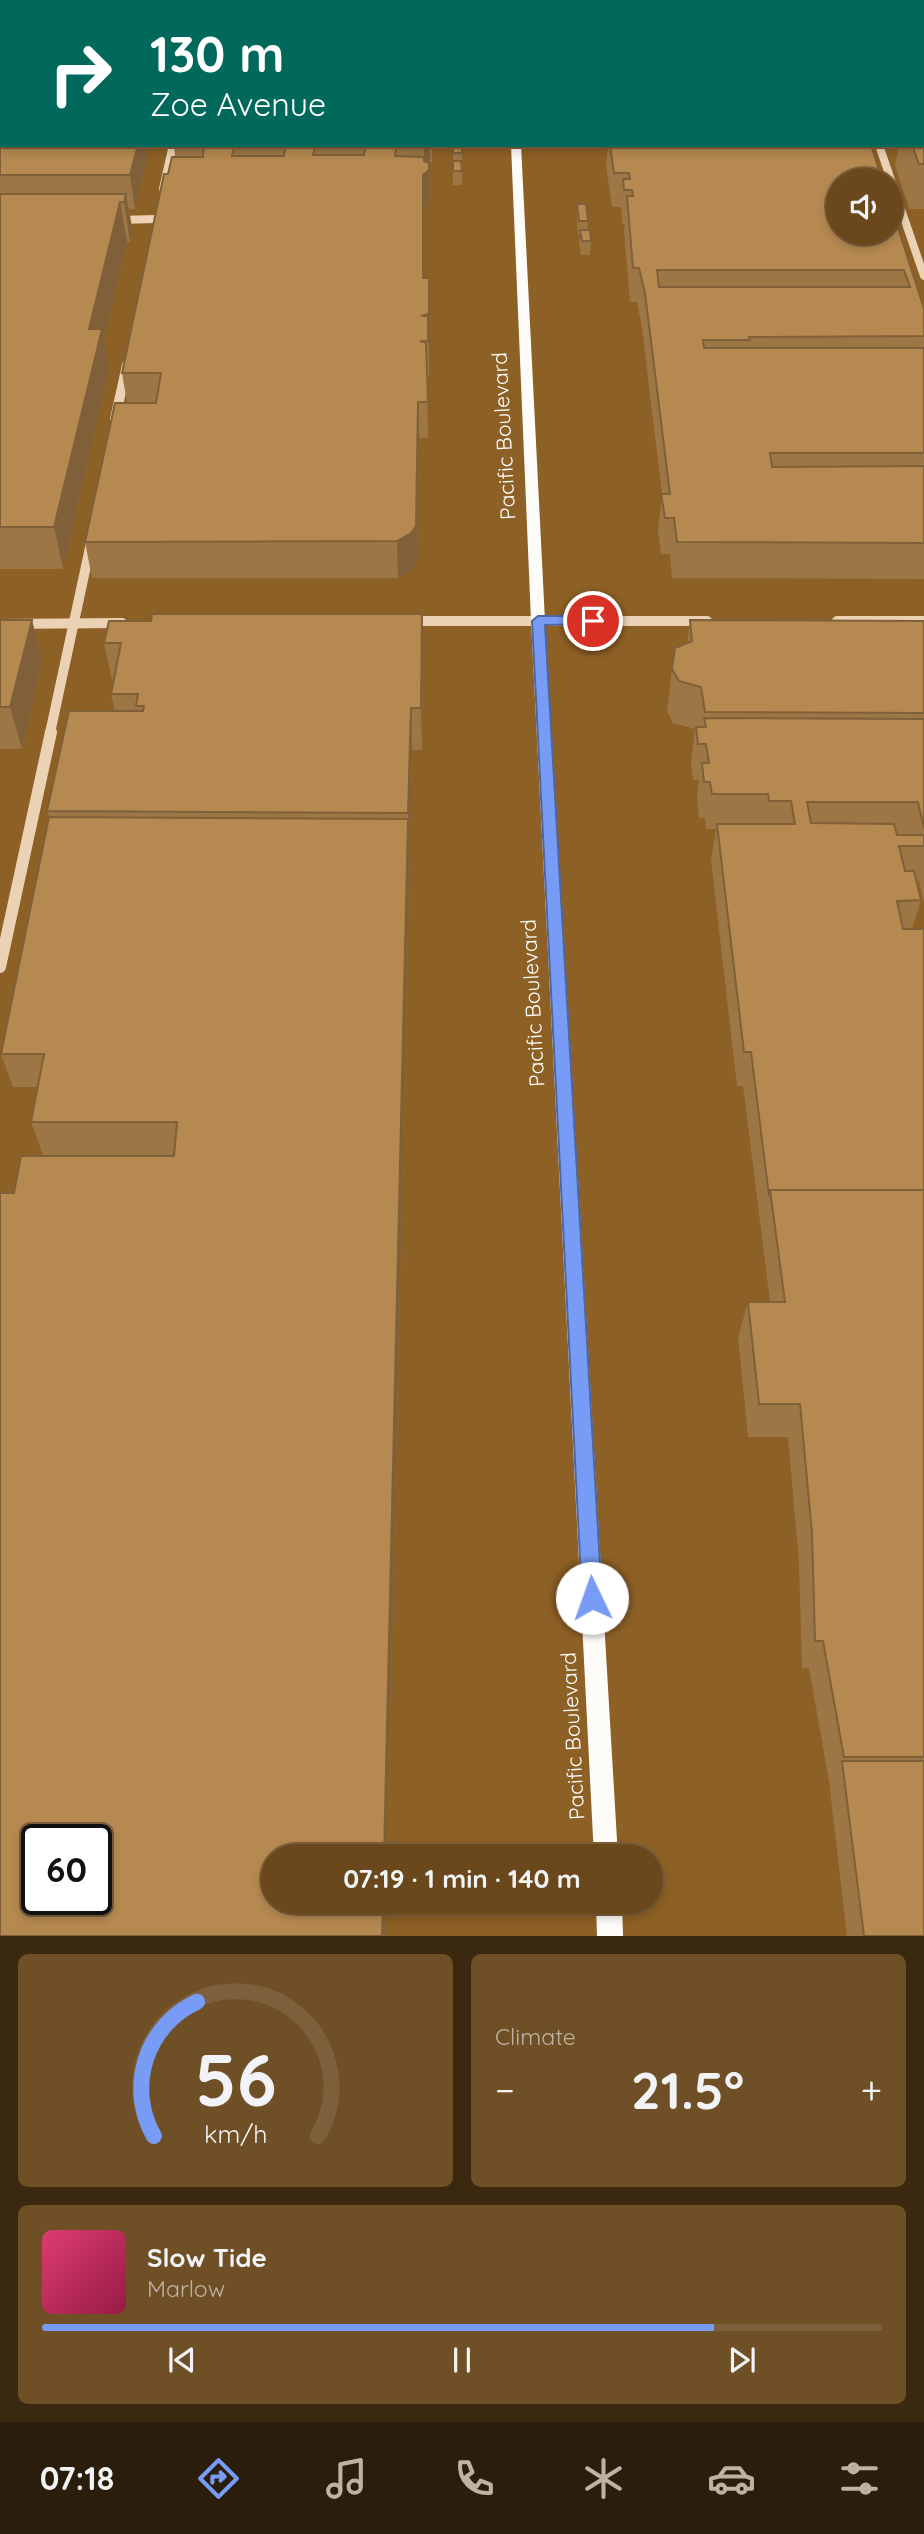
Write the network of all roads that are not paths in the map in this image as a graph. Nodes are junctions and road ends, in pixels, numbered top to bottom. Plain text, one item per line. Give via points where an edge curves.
1 (173, 147) edge
2 (516, 147) edge
3 (880, 147) edge
4 (157, 219) junction
5 (105, 220) edge
6 (154, 233) edge
7 (911, 237) junction
8 (924, 237) edge
9 (924, 276) edge
10 (129, 354) edge
11 (112, 435) edge
12 (92, 536) edge
13 (395, 621) edge
14 (538, 621) junction
15 (717, 621) edge
16 (828, 621) edge
17 (924, 621) edge
18 (75, 623) junction
19 (130, 623) edge
20 (0, 624) edge
21 (0, 905) edge
22 (14, 905) junction
23 (0, 967) edge
24 (605, 1844) edge
25 (610, 1914) edge
26 (611, 1936) edge

1 - 4 street
2 - 14 main road, Pacific Boulevard
3 - 7 street
4 - 5 street
4 - 6 street
7 - 8 street
7 - 9 street
10 - 11 street
12 - 18 street
13 - 14 street
14 - 15 street
14 - 24 main road, Pacific Boulevard
16 - 17 street
18 - 19 street
18 - 20 street
18 - 22 street
21 - 22 street
22 - 23 street
25 - 26 main road

